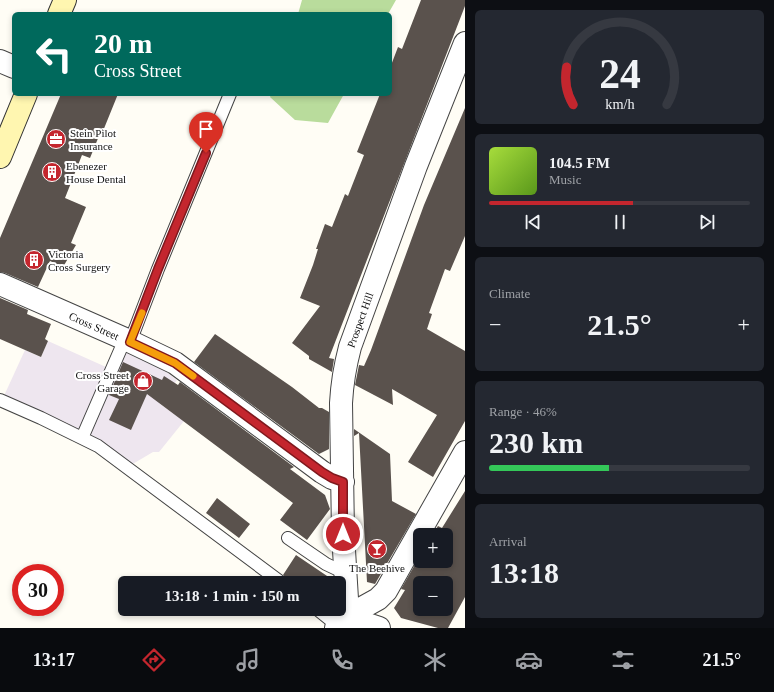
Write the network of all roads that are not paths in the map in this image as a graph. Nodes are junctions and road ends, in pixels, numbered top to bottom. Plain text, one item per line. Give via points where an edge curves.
1 (65, 0) edge
2 (61, 12) edge
3 (465, 43) edge
4 (0, 61) edge
5 (12, 66) edge
6 (25, 96) edge
7 (229, 96) edge
8 (0, 157) edge
9 (0, 284) edge
10 (128, 340) junction
11 (0, 400) edge
12 (82, 438) junction
13 (465, 452) edge
14 (343, 482) junction
15 (288, 538) dead end
16 (345, 573) junction
17 (273, 576) edge
18 (329, 616) edge
19 (342, 623) edge
20 (379, 628) edge

1 - 2 street
3 - 14 street, Prospect Hill via 416,166 350,347 342,392
4 - 5 street
6 - 8 street
7 - 10 lane
9 - 10 street, Cross Street
10 - 12 lane
10 - 14 street, Cross Street via 175,363 322,472
11 - 12 lane
12 - 17 lane via 98,446
13 - 19 street via 386,591
14 - 16 street, Prospect Hill
15 - 16 lane via 326,564
16 - 19 street, Prospect Hill via 347,599
18 - 19 lane
19 - 20 street via 367,624

